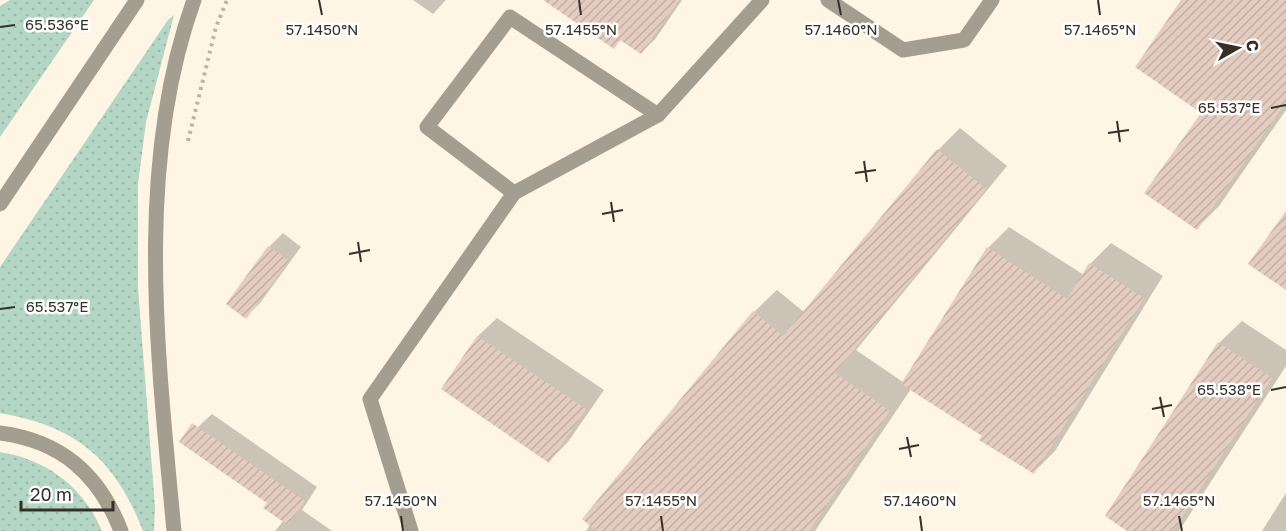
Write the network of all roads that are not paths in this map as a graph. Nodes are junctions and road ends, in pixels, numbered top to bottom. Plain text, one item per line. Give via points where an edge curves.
1 (137, 0) edge
2 (194, 0) edge
3 (762, 0) edge
4 (828, 0) edge
5 (992, 0) edge
6 (658, 115) junction
7 (514, 193) junction
8 (0, 204) edge
9 (0, 433) edge
10 (121, 531) edge
11 (174, 531) edge
12 (411, 531) edge

1 - 8 street
2 - 11 street via 184,26 172,83 156,207 163,414
3 - 6 street
4 - 5 street via 903,50 964,40
6 - 7 street
6 - 7 street via 510,17 427,127
7 - 12 street via 370,399
9 - 10 street via 42,444 74,461 106,499

